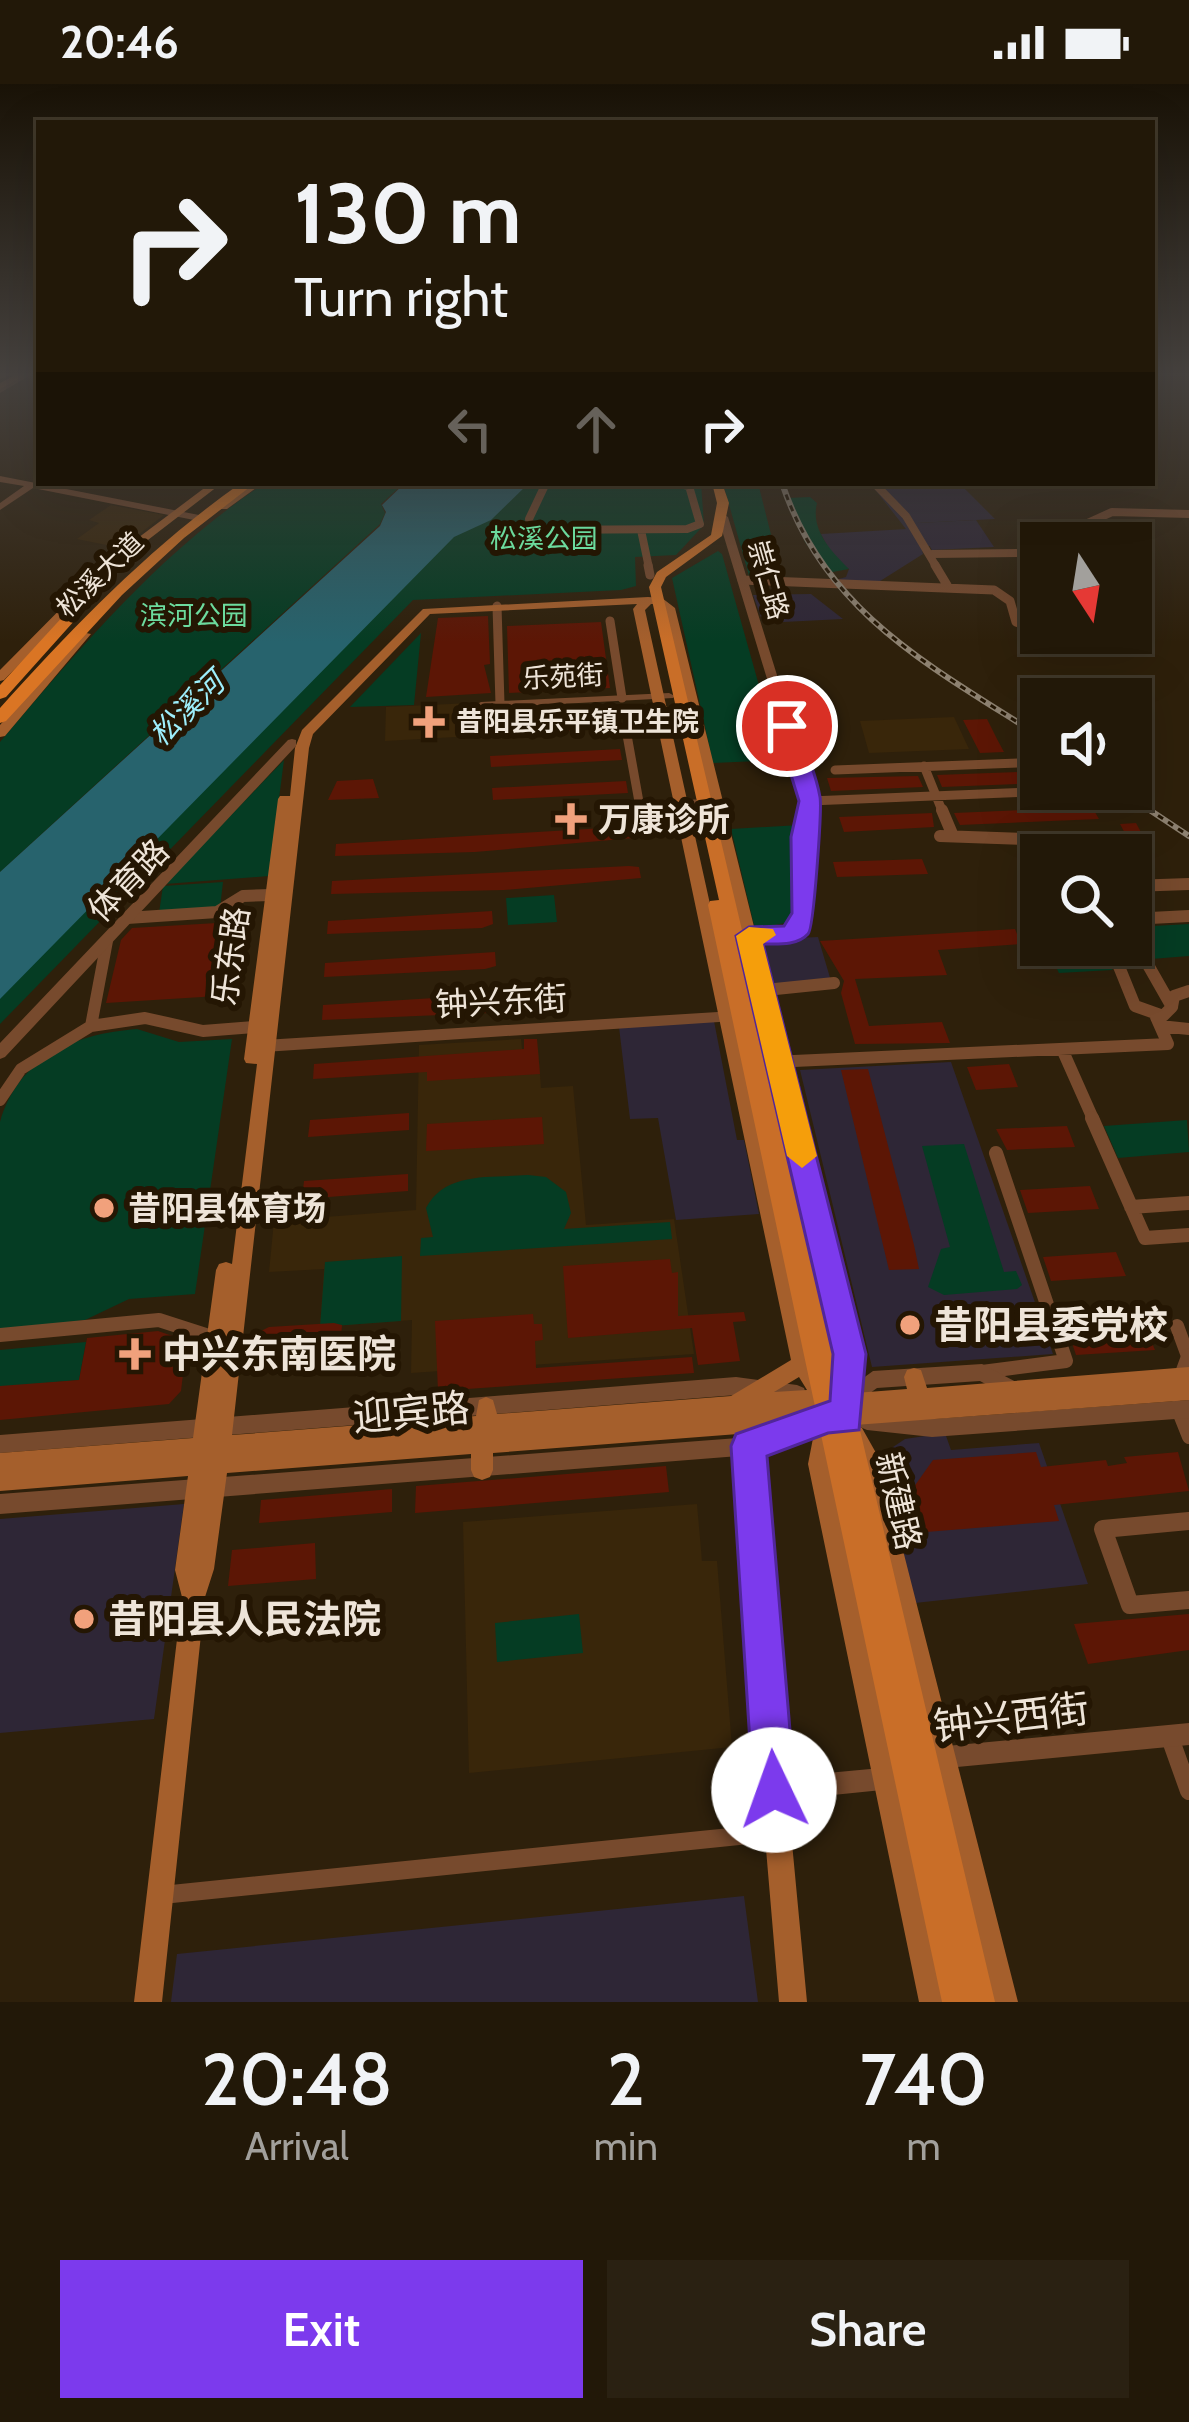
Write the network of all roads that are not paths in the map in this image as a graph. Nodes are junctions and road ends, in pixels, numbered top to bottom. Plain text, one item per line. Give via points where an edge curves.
1 (0, 479) edge
2 (36, 484) edge
3 (36, 485) edge
4 (48, 486) edge
5 (214, 486) edge
6 (227, 486) edge
7 (248, 486) edge
8 (250, 486) edge
9 (545, 486) edge
10 (689, 486) edge
11 (712, 486) edge
12 (713, 486) edge
13 (876, 486) edge
14 (0, 507) edge
15 (1189, 514) edge
16 (187, 515) junction
17 (723, 517) junction
18 (641, 530) junction
19 (932, 554) junction
20 (650, 575) junction
21 (742, 580) junction
22 (947, 585) junction
23 (653, 598) junction
24 (496, 606) junction
25 (610, 621) dead end
26 (1020, 623) edge
27 (0, 677) edge
28 (0, 694) edge
29 (664, 696) junction
30 (622, 698) junction
31 (500, 704) junction
32 (2, 714) edge
33 (482, 727) dead end
34 (0, 733) edge
35 (627, 736) dead end
36 (292, 743) junction
37 (1020, 763) edge
38 (924, 766) junction
39 (835, 770) dead end
40 (1020, 793) edge
41 (936, 796) junction
42 (810, 801) junction
43 (688, 804) junction
44 (640, 810) junction
45 (644, 834) dead end
46 (1020, 839) edge
47 (1189, 884) edge
48 (1152, 885) edge
49 (272, 895) junction
50 (1189, 916) edge
51 (128, 918) junction
52 (1152, 918) edge
53 (736, 936) junction
54 (106, 941) junction
55 (1121, 966) edge
56 (1148, 966) edge
57 (835, 983) dead end
58 (756, 991) junction
59 (1189, 991) edge
60 (1172, 1007) junction
61 (734, 1017) junction
62 (1158, 1021) junction
63 (91, 1026) junction
64 (254, 1027) junction
65 (1189, 1029) edge
66 (264, 1046) junction
67 (1062, 1049) junction
68 (0, 1053) edge
69 (773, 1064) junction
70 (0, 1100) edge
71 (996, 1153) dead end
72 (1189, 1203) edge
73 (1131, 1207) junction
74 (1189, 1235) edge
75 (1177, 1326) dead end
76 (0, 1335) edge
77 (218, 1339) junction
78 (802, 1364) junction
79 (982, 1372) junction
80 (1182, 1383) edge
81 (917, 1387) junction
82 (763, 1388) junction
83 (1013, 1390) junction
84 (835, 1409) junction
85 (485, 1425) junction
86 (743, 1425) junction
87 (1189, 1437) edge
88 (0, 1444) edge
89 (209, 1457) junction
90 (0, 1463) edge
91 (482, 1469) junction
92 (0, 1480) edge
93 (0, 1504) edge
94 (1189, 1521) edge
95 (1189, 1600) edge
96 (1179, 1735) edge
97 (915, 1767) junction
98 (774, 1790) junction
99 (1189, 1791) edge
100 (778, 1832) junction
101 (161, 1895) junction
102 (148, 2002) edge
103 (793, 2002) edge
104 (933, 2002) edge
105 (957, 2002) edge
106 (980, 2002) edge
107 (1004, 2002) edge

1 - 2 street
3 - 14 street
4 - 16 street
5 - 16 main road
6 - 16 highway, 松溪大道
7 - 16 highway, 松溪大道
8 - 34 main road via 142,575
9 - 18 street via 531,530
10 - 18 street via 700,524
11 - 20 main road via 709,532
12 - 17 main road
13 - 19 street
15 - 19 street via 1112,512 1022,553
16 - 27 main road via 85,588
16 - 28 highway, 松溪大道 via 71,614
16 - 32 highway, 松溪大道
17 - 21 street, 崇仁路
17 - 23 main road via 710,545 656,580
18 - 20 street
19 - 22 street
20 - 23 main road
21 - 22 street
21 - 42 street, 崇仁路
22 - 26 street via 994,590
23 - 24 main road, 乐东路
23 - 29 main road
23 - 36 main road via 421,608
23 - 53 main road
24 - 31 street
24 - 66 main road, 乐东路 via 427,610 307,733
25 - 30 street
29 - 30 street, 乐苑街
29 - 43 main road
30 - 31 street, 乐苑街
31 - 33 street, 乐苑街 via 482,704
35 - 44 street
36 - 49 main road, 乐东路
36 - 51 street, 体育路
37 - 38 street
38 - 39 street
38 - 41 street
40 - 41 street
41 - 42 street
41 - 46 street via 946,836
42 - 53 street, 崇仁路 via 803,923 789,934
43 - 44 street
43 - 53 main road
43 - 61 main road
44 - 45 street
47 - 48 street
49 - 51 street via 243,896 217,912
49 - 64 main road, 乐东路
50 - 52 street
51 - 54 street, 体育路
53 - 58 main road
53 - 61 main road
54 - 63 street
54 - 68 street, 体育路
55 - 62 street via 1136,1006
56 - 60 street
57 - 58 street
58 - 69 main road
59 - 60 street via 1174,996
60 - 62 street
61 - 66 street, 钟兴东街
61 - 78 main road
61 - 84 main road
62 - 65 street
62 - 67 street via 1168,1044
63 - 64 street via 145,1018 203,1031
63 - 70 street via 21,1069
64 - 77 main road, 乐东路
66 - 89 main road, 乐东路
67 - 69 street
67 - 73 street
69 - 84 main road
71 - 79 street via 1066,1361
72 - 73 street
73 - 74 street via 1145,1238
75 - 80 street
76 - 77 street via 159,1320
77 - 89 main road, 乐东路
78 - 82 main road
78 - 84 main road
79 - 81 street
79 - 83 street
80 - 83 main road
80 - 84 main road
80 - 87 street
81 - 83 main road
81 - 84 main road
82 - 84 street
82 - 85 street
82 - 86 main road
84 - 86 main road, 迎宾路
84 - 97 main road via 869,1460
84 - 97 main road via 819,1464
85 - 86 main road, 迎宾路
85 - 89 main road, 迎宾路
85 - 89 street
85 - 91 main road
86 - 91 street
86 - 98 street
88 - 89 street
89 - 90 main road, 迎宾路
89 - 91 street
89 - 92 main road, 迎宾路
89 - 93 street
89 - 101 main road, 乐东路 via 186,1570 193,1597
94 - 95 street via 1103,1529 1130,1605
96 - 97 street, 钟兴西街
96 - 99 street
97 - 98 street, 钟兴西街
97 - 104 main road
97 - 105 main road
97 - 106 main road
97 - 107 main road
98 - 100 main road
100 - 101 street
100 - 103 main road
101 - 102 main road, 乐东路

